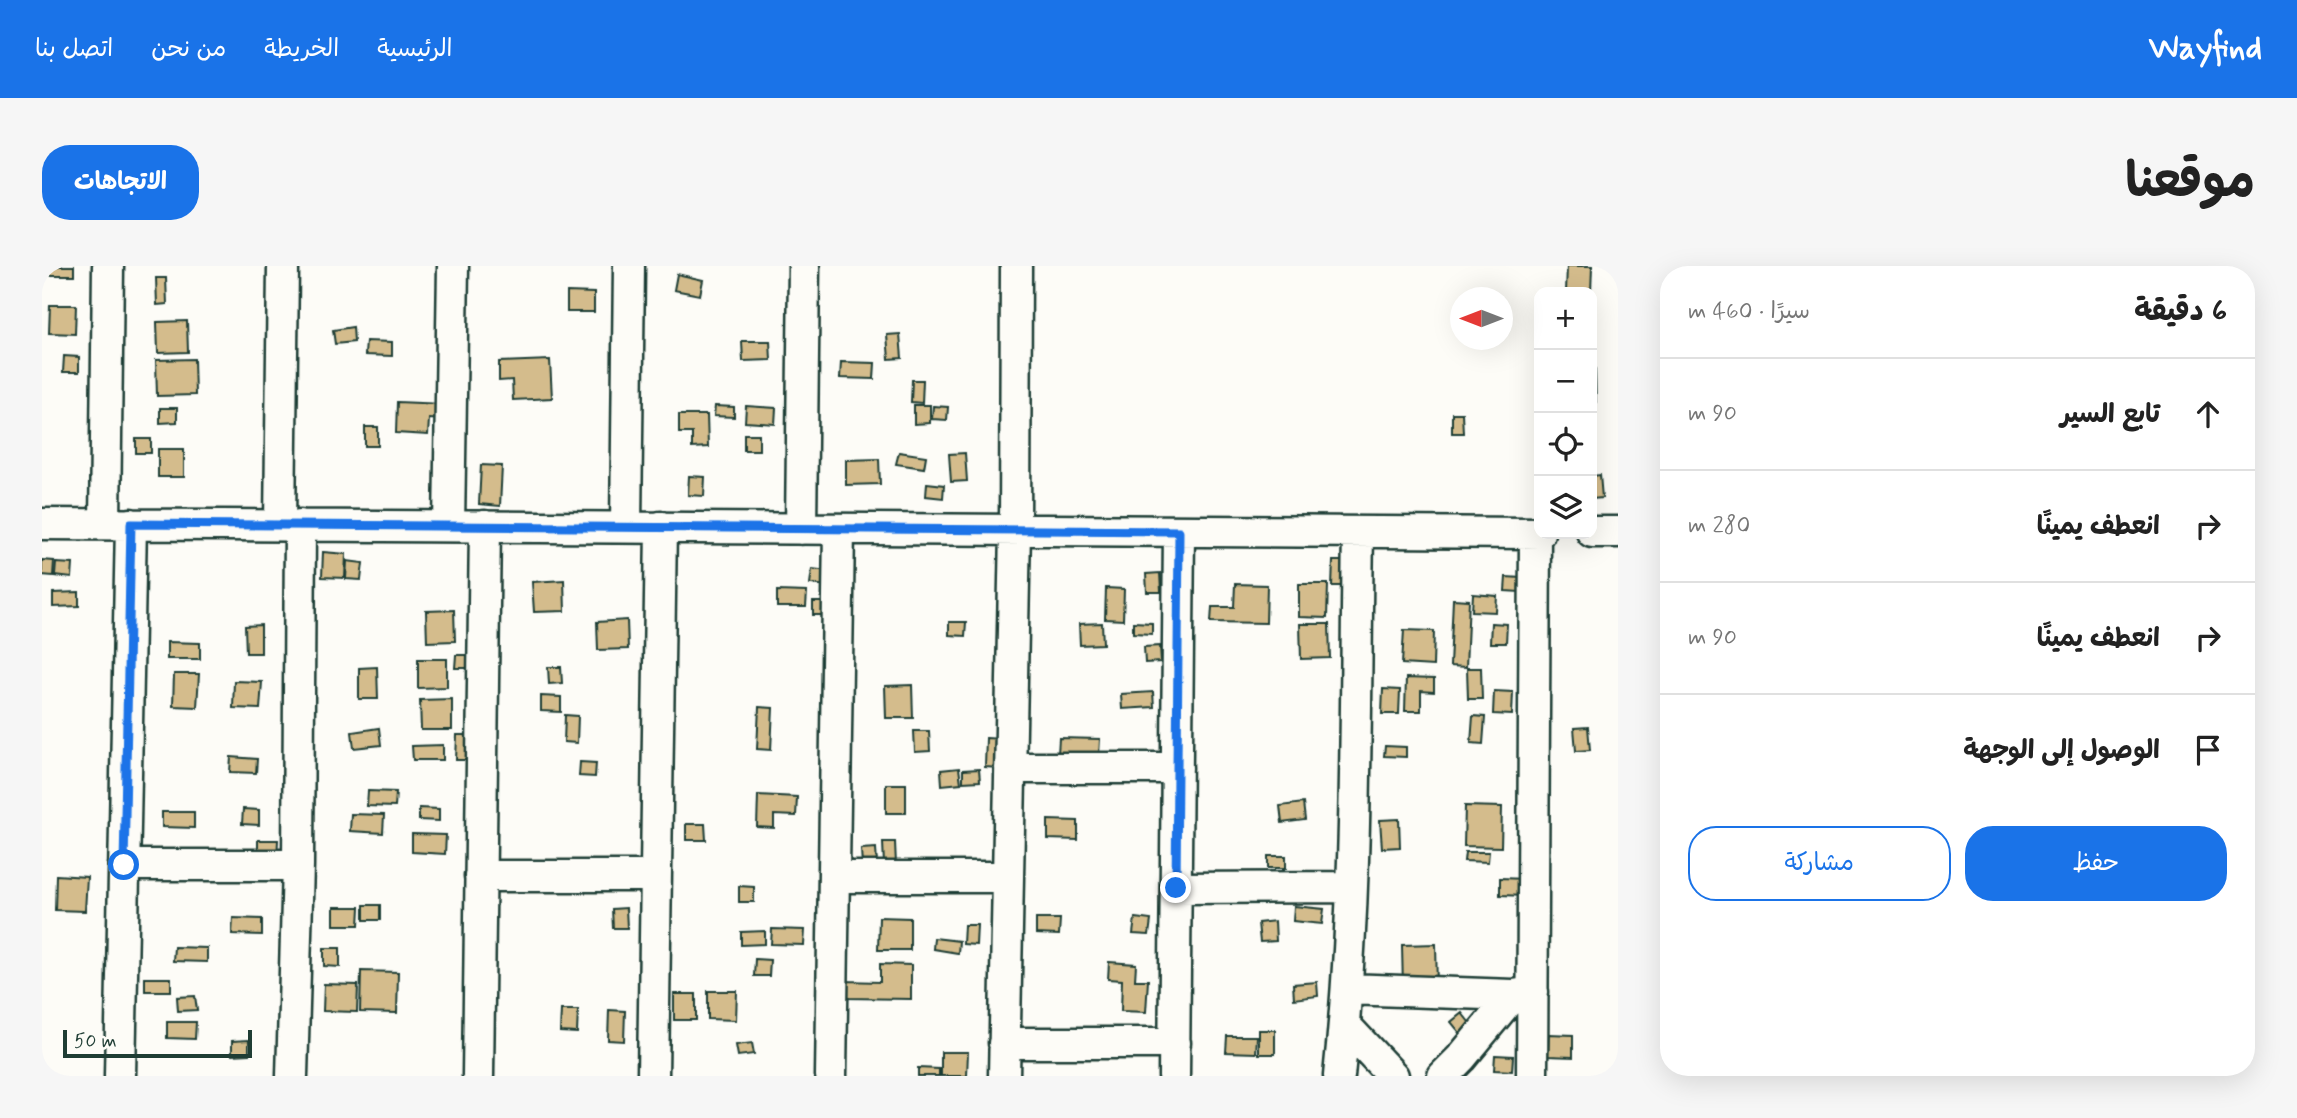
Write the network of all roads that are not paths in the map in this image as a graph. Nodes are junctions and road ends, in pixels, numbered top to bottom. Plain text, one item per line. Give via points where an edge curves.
1 (108, 266) edge
2 (283, 266) edge
3 (453, 266) edge
4 (629, 266) edge
5 (804, 266) edge
6 (1016, 266) edge
7 (42, 524) edge
8 (118, 524) junction
9 (290, 525) junction
10 (449, 526) junction
11 (485, 526) junction
12 (626, 527) junction
13 (661, 527) junction
14 (802, 529) junction
15 (839, 529) junction
16 (1015, 530) junction
17 (1179, 531) junction
18 (1358, 532) junction
19 (1597, 532) edge
20 (1618, 532) edge
21 (1534, 533) edge
22 (1537, 539) edge
23 (1010, 768) junction
24 (1177, 768) junction
25 (124, 865) junction
26 (298, 865) junction
27 (480, 876) junction
28 (655, 876) junction
29 (834, 877) junction
30 (1008, 877) junction
31 (1352, 887) junction
32 (1176, 888) junction
33 (1347, 989) junction
34 (1523, 994) junction
35 (1344, 1024) junction
36 (1004, 1042) junction
37 (1175, 1042) junction
38 (120, 1076) edge
39 (292, 1076) edge
40 (478, 1076) edge
41 (653, 1076) edge
42 (831, 1076) edge
43 (1004, 1076) edge
44 (1174, 1076) edge
45 (1339, 1076) edge
46 (1394, 1076) edge
47 (1443, 1076) edge
48 (1532, 1076) edge

1 - 8 street
2 - 9 street
3 - 10 street
4 - 12 street
5 - 14 street
6 - 16 street
7 - 8 street
8 - 9 street
8 - 25 street
9 - 10 street
9 - 26 street
10 - 11 street
11 - 12 street
11 - 27 street
12 - 13 street
13 - 14 street
13 - 28 street
14 - 15 street
15 - 16 street
15 - 29 street
16 - 17 street
16 - 23 street
17 - 18 street
17 - 24 street
18 - 21 street
18 - 31 street
19 - 20 street
22 - 34 street
23 - 24 street
23 - 30 street
24 - 32 street
25 - 26 street
25 - 38 street
26 - 39 street
27 - 28 street
27 - 40 street
28 - 41 street
29 - 30 street
29 - 42 street
30 - 36 street
31 - 32 street
31 - 33 street
32 - 37 street
33 - 34 street
33 - 35 street
34 - 47 street
34 - 48 street
35 - 45 street
35 - 46 street
36 - 37 street
36 - 43 street
37 - 44 street

